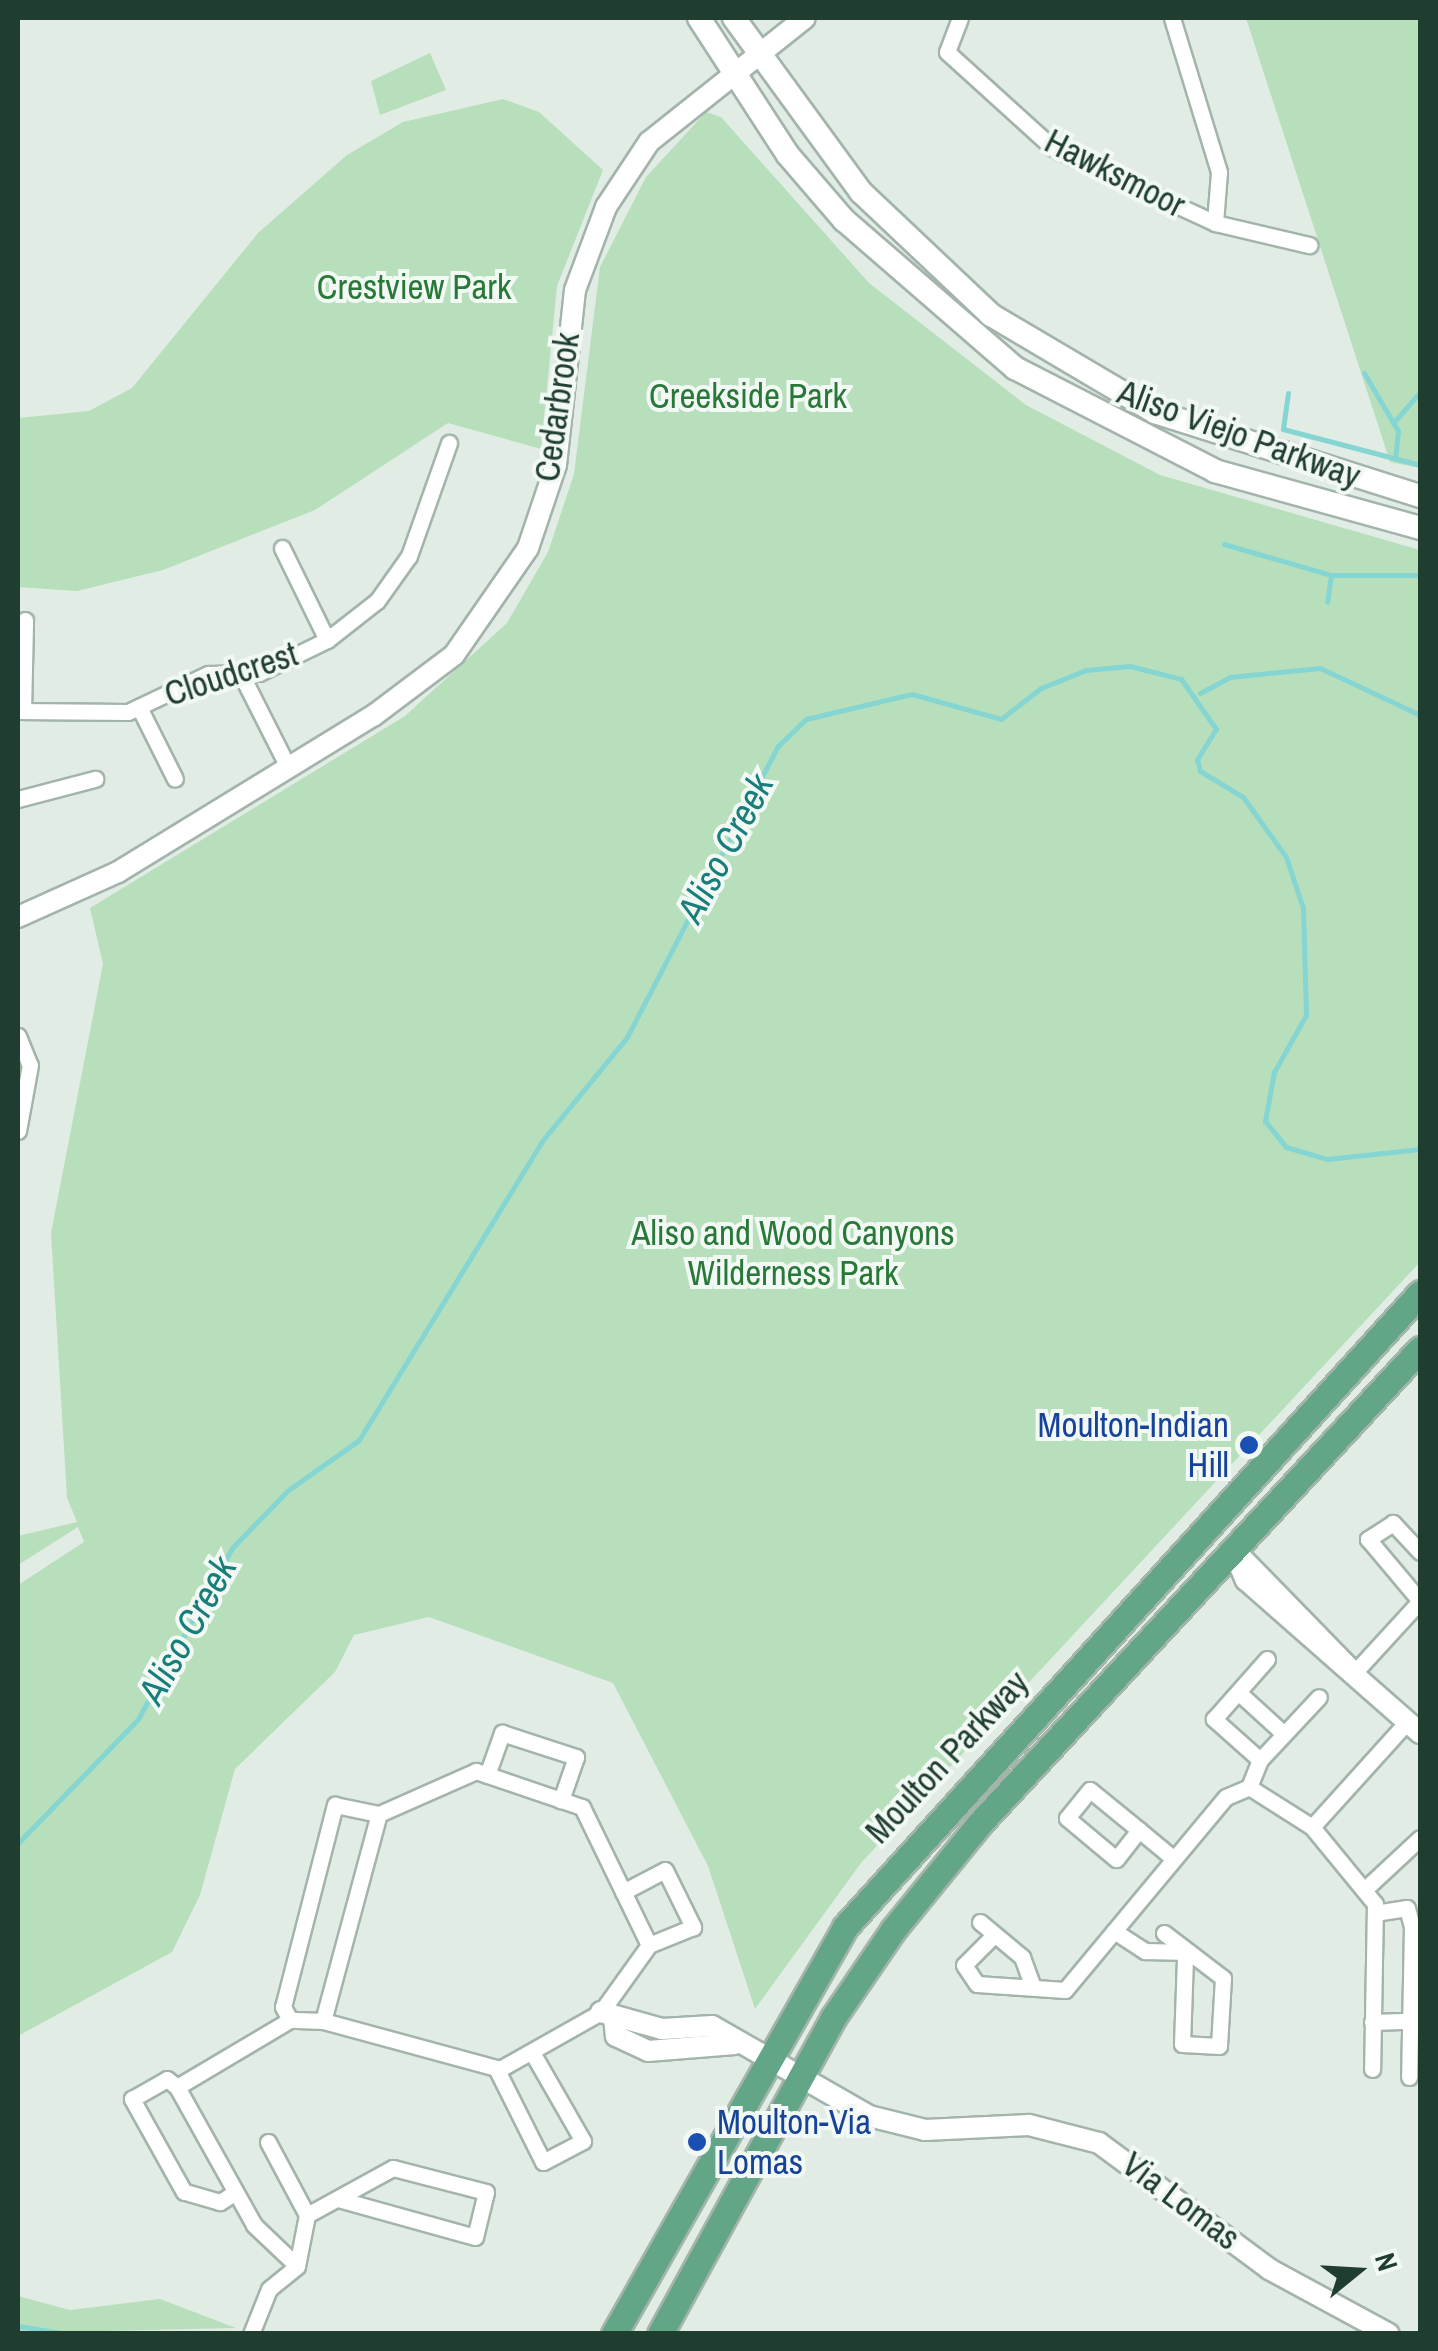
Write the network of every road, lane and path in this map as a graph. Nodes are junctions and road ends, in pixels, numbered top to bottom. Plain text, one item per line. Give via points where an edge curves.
1 (699, 18) edge
2 (734, 18) edge
3 (804, 18) edge
4 (960, 18) edge
5 (1172, 18) edge
6 (754, 55) junction
7 (730, 74) junction
8 (1215, 223) junction
9 (1309, 245) dead end
10 (449, 443) dead end
11 (1420, 496) edge
12 (1420, 528) edge
13 (282, 548) dead end
14 (26, 620) dead end
15 (327, 640) junction
16 (240, 674) junction
17 (138, 706) junction
18 (20, 711) edge
19 (288, 767) junction
20 (96, 779) dead end
21 (175, 779) dead end
22 (18, 799) edge
23 (18, 918) edge
24 (18, 1036) edge
25 (18, 1131) edge
26 (1420, 1293) edge
27 (1420, 1349) edge
28 (1318, 1410) junction
29 (1233, 1550) junction
30 (1420, 1552) edge
31 (1420, 1603) edge
32 (1131, 1608) junction
33 (1267, 1659) dead end
34 (1354, 1674) junction
35 (1238, 1692) junction
36 (1319, 1696) dead end
37 (1413, 1728) edge
38 (1284, 1734) junction
39 (1260, 1760) junction
40 (487, 1775) junction
41 (1249, 1787) junction
42 (561, 1800) junction
43 (380, 1814) junction
44 (1312, 1826) junction
45 (1139, 1830) junction
46 (1420, 1838) edge
47 (1174, 1859) junction
48 (1364, 1890) junction
49 (623, 1892) junction
50 (1375, 1912) junction
51 (980, 1922) dead end
52 (1114, 1931) junction
53 (1164, 1934) dead end
54 (994, 1935) junction
55 (649, 1945) junction
56 (1187, 1955) junction
57 (1032, 1982) junction
58 (608, 2015) junction
59 (290, 2020) junction
60 (323, 2020) junction
61 (1410, 2021) junction
62 (1372, 2022) junction
63 (533, 2054) junction
64 (767, 2064) junction
65 (496, 2068) junction
66 (1372, 2070) dead end
67 (1409, 2076) dead end
68 (796, 2082) junction
69 (178, 2087) junction
70 (268, 2142) dead end
71 (234, 2193) junction
72 (338, 2198) junction
73 (307, 2215) junction
74 (297, 2266) junction
75 (251, 2334) edge
76 (614, 2334) edge
77 (660, 2334) edge
78 (1390, 2334) edge

1 - 7 main road, Aliso Viejo Parkway
2 - 6 main road, Aliso Viejo Parkway
3 - 6 street, Cedarbrook
4 - 8 street, Hawksmoor via 947,52 1053,148
5 - 8 street via 1220,172
6 - 7 street, Cedarbrook
6 - 11 main road, Aliso Viejo Parkway via 861,192 991,315 1155,412
7 - 12 main road, Aliso Viejo Parkway via 866,243 1015,368 1215,471
7 - 19 street, Cedarbrook via 648,142 594,230 566,332 556,465 528,548 490,612 454,655
8 - 9 street, Hawksmoor
10 - 15 street, Cloudcrest via 410,556 376,601
13 - 15 street
14 - 18 street
15 - 16 street, Cloudcrest
16 - 17 street, Cloudcrest via 208,674
16 - 19 street
17 - 18 street, Cloudcrest
17 - 21 street
19 - 23 street, Cedarbrook via 118,872
20 - 22 street
24 - 25 street via 30,1053
26 - 28 main road, Moulton Parkway
27 - 29 main road, Moulton Parkway
28 - 29 main road via 1305,1444 1236,1523
28 - 32 main road, Moulton Parkway
29 - 32 main road via 1201,1557 1170,1591
29 - 34 street via 1246,1580 1326,1658
29 - 68 main road, Moulton Parkway via 979,1824 866,1968
30 - 31 street via 1393,1523 1368,1539
31 - 34 street
32 - 64 main road, Moulton Parkway via 882,1879
33 - 35 street
34 - 37 street
35 - 38 street
35 - 39 street via 1214,1718
36 - 38 street
37 - 44 street
38 - 39 street
39 - 41 street
40 - 42 street
40 - 42 street via 502,1733 576,1757
40 - 43 street via 460,1772
41 - 44 street
41 - 47 street via 1226,1797
42 - 49 street via 582,1807
43 - 59 street via 335,1805 283,2006
43 - 60 street
44 - 48 street
45 - 45 street via 1090,1790 1067,1818 1116,1859
45 - 47 street
46 - 48 street
47 - 52 street
48 - 50 street
49 - 55 street
49 - 55 street via 665,1870 694,1926
50 - 61 street via 1407,1908
50 - 62 street
51 - 54 street
52 - 56 street via 1144,1952
52 - 57 street via 1066,1990
53 - 56 street
54 - 57 street via 1022,1957
54 - 57 street via 964,1966 968,1974 1015,1991
55 - 58 street
56 - 56 street via 1182,2044 1219,2046 1222,1978
58 - 63 street
58 - 64 street, Via Lomas via 662,2029 712,2026
59 - 60 street
59 - 69 street
60 - 65 street
61 - 62 street
61 - 67 street
62 - 66 street
63 - 65 street
63 - 65 street via 583,2141 543,2162
64 - 68 street, Via Lomas
64 - 76 main road, Moulton Parkway
68 - 77 main road, Moulton Parkway
68 - 78 street, Via Lomas via 925,2130 1029,2125 1099,2143 1285,2279
69 - 71 street
69 - 71 street via 167,2078 132,2099 184,2192 220,2202
70 - 73 street
71 - 74 street
72 - 72 street via 475,2237 486,2192 393,2168
72 - 73 street
73 - 74 street
74 - 75 street via 255,2316

